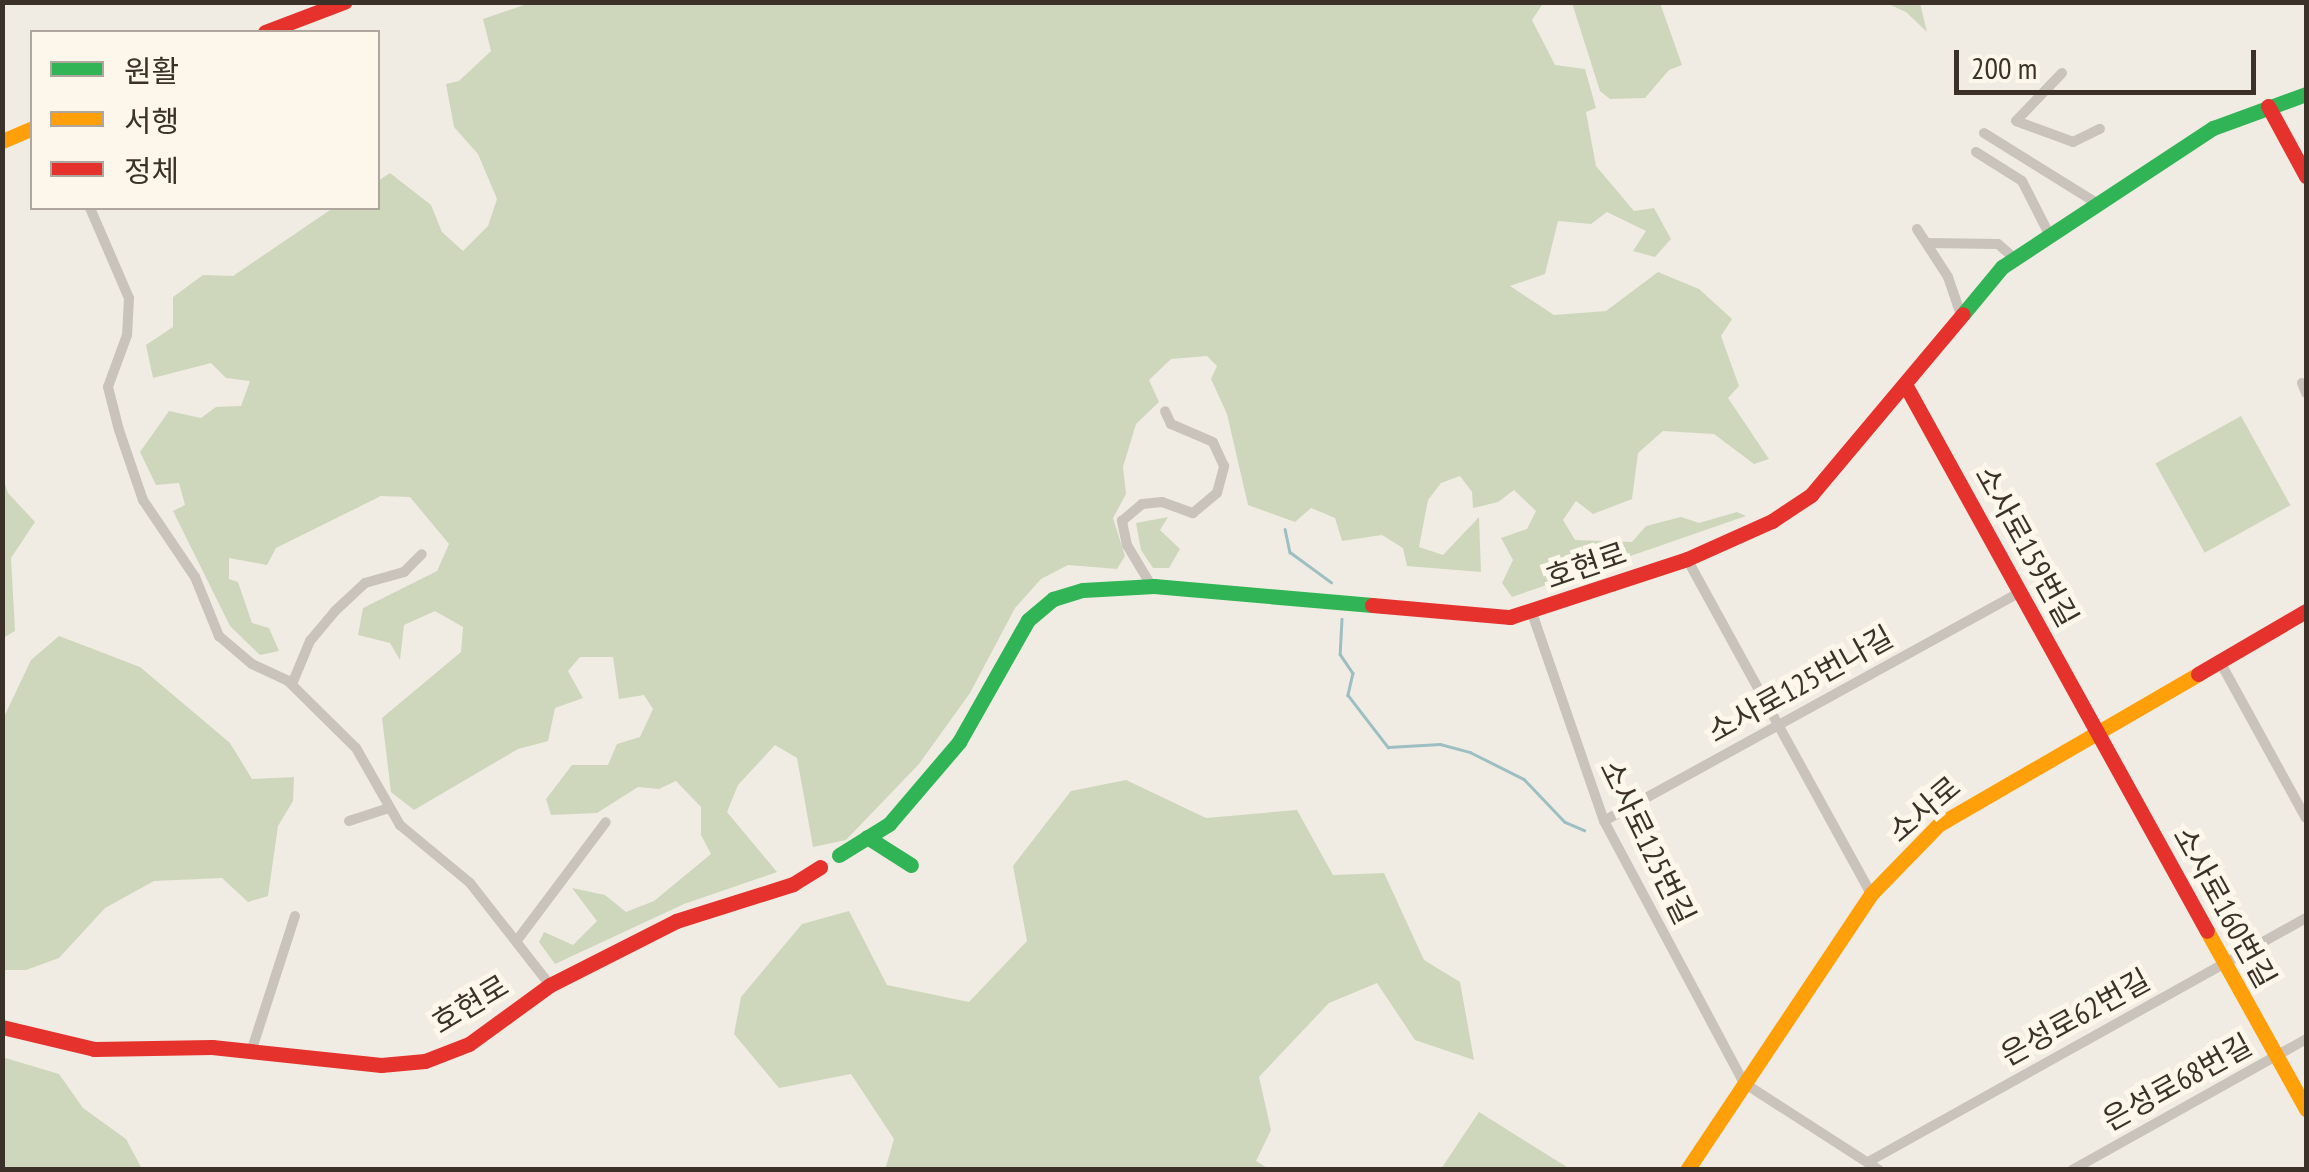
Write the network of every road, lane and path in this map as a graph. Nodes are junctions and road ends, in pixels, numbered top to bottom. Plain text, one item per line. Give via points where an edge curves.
1 (344, 2) edge
2 (270, 30) edge
3 (2062, 73) dead end
4 (2306, 94) edge
5 (2268, 106) junction
6 (30, 129) edge
7 (2100, 129) dead end
8 (1984, 133) dead end
9 (2, 141) edge
10 (1976, 152) dead end
11 (2306, 176) edge
12 (2098, 204) junction
13 (91, 210) edge
14 (1917, 229) dead end
15 (2050, 236) junction
16 (1927, 243) junction
17 (2016, 259) junction
18 (1962, 318) junction
19 (1907, 388) junction
20 (1165, 410) dead end
21 (422, 554) dead end
22 (1688, 558) junction
23 (1152, 586) junction
24 (2021, 592) junction
25 (2306, 611) edge
26 (1532, 613) junction
27 (2218, 660) junction
28 (292, 684) junction
29 (1778, 725) junction
30 (2098, 730) junction
31 (389, 808) junction
32 (2306, 818) edge
33 (349, 820) dead end
34 (606, 822) dead end
35 (1604, 822) junction
36 (867, 837) junction
37 (839, 855) dead end
38 (911, 864) dead end
39 (820, 867) dead end
40 (1872, 894) junction
41 (295, 916) dead end
42 (2306, 918) edge
43 (518, 940) junction
44 (2225, 963) junction
45 (550, 985) junction
46 (2, 1027) edge
47 (2306, 1040) edge
48 (251, 1052) junction
49 (2277, 1056) junction
50 (1744, 1083) junction
51 (2306, 1109) edge
52 (1868, 1162) junction
53 (1686, 1170) edge
54 (1879, 1170) edge
55 (2072, 1170) edge

1 - 2 main road
3 - 7 street via 2016,120 2073,142
4 - 5 main road, 호현로
5 - 11 main road
5 - 12 main road, 호현로 via 2213,128
6 - 9 main road
8 - 12 street
10 - 15 street via 2022,180
12 - 15 main road, 호현로
13 - 28 street via 129,298 127,335 108,392 139,492 194,577 222,642
14 - 16 street
15 - 17 main road, 호현로
16 - 17 street via 1998,244
16 - 18 street
17 - 18 main road, 호현로
18 - 19 main road, 호현로
19 - 22 main road, 호현로 via 1811,495 1772,522
19 - 24 main road, 소사로159번길
20 - 23 street via 1171,424 1212,442 1224,466 1217,493 1193,513 1162,502 1142,504 1122,521 1126,545
21 - 28 street via 404,572 366,583 335,610 310,641
22 - 26 main road, 호현로
22 - 29 street
23 - 26 main road, 호현로 via 1496,616
23 - 36 main road, 호현로 via 1083,590 1053,599 1028,620 958,742 889,824
24 - 29 street, 소사로125번나길
24 - 30 main road, 소사로159번길
25 - 27 main road, 소사로
26 - 35 street, 소사로125번길
27 - 30 main road, 소사로
27 - 32 street
28 - 31 street via 359,752
29 - 35 street, 소사로125번나길
29 - 40 street
30 - 40 main road, 소사로 via 1962,807
30 - 44 main road, 소사로160번길
31 - 33 street
31 - 43 street
34 - 43 street
35 - 50 street, 소사로125번길
36 - 37 main road, 호현로
36 - 38 main road
39 - 45 main road, 호현로 via 792,884 676,921
40 - 50 main road, 소사로
41 - 48 street
42 - 44 street, 은성로62번길
43 - 45 street
44 - 49 main road, 소사로160번길
44 - 52 street, 은성로62번길
45 - 48 main road, 호현로 via 469,1044 425,1061 380,1065
46 - 48 main road, 호현로 via 94,1049
47 - 49 street, 은성로68번길
49 - 51 main road, 소사로160번길
49 - 55 street, 은성로68번길
50 - 52 street
50 - 53 main road, 소사로
52 - 54 street

